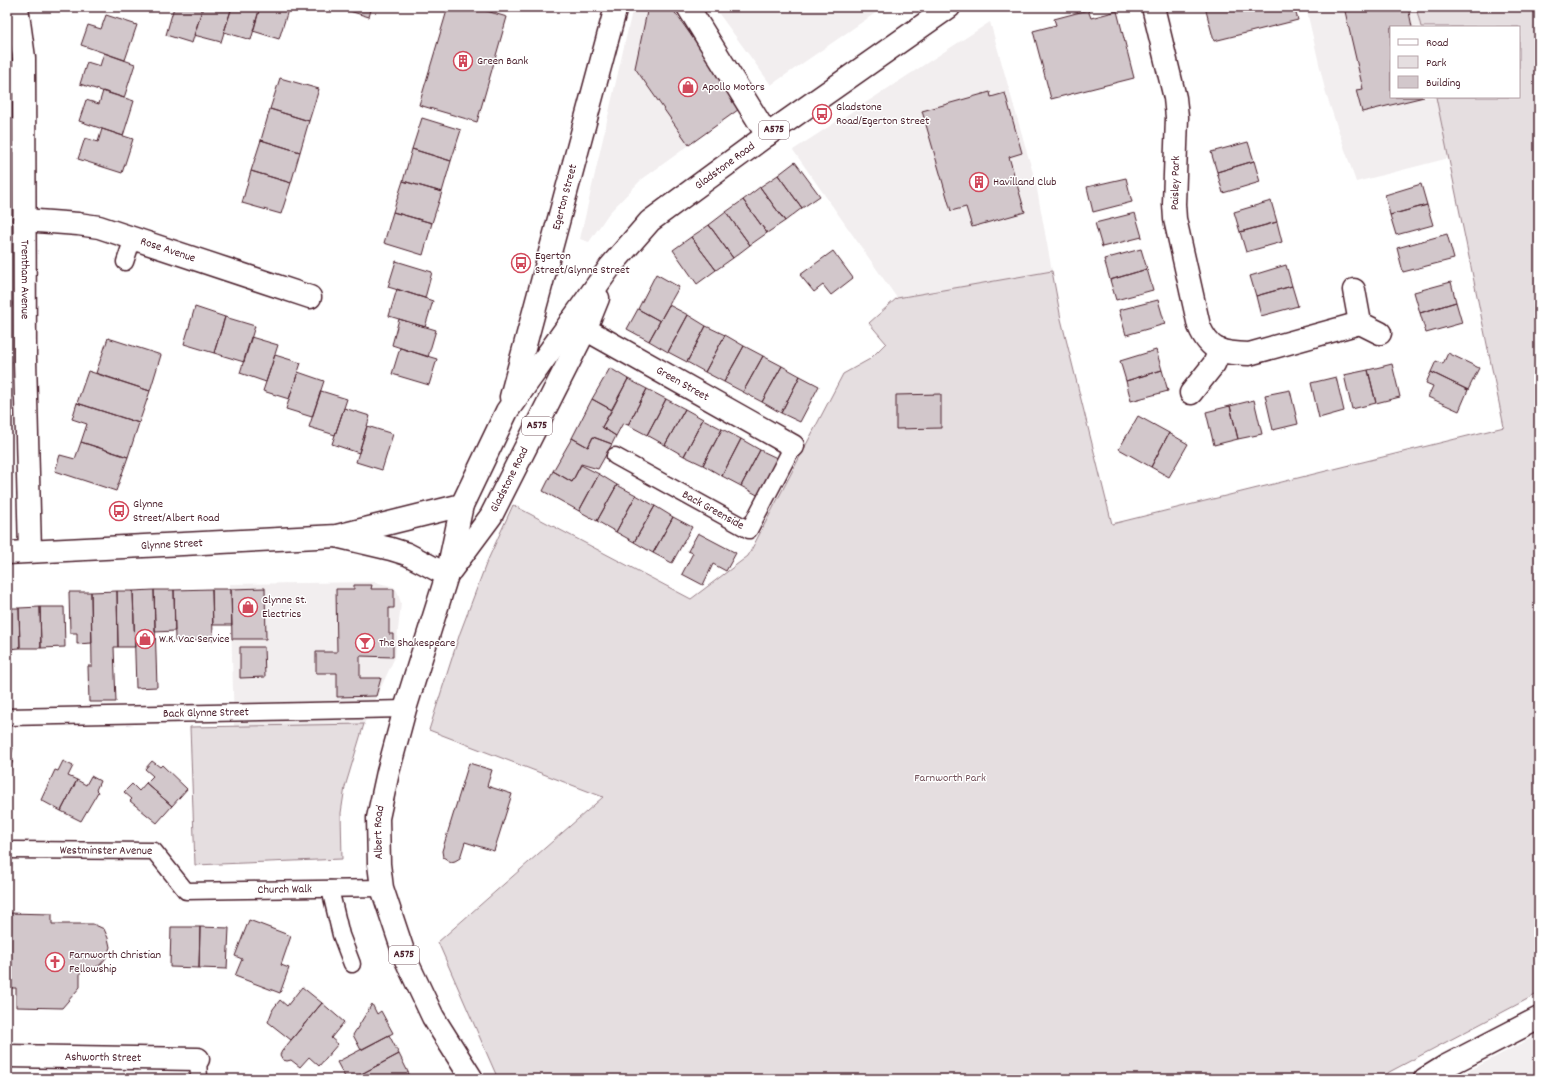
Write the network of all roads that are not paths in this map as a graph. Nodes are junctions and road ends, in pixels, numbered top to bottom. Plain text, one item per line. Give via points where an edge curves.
1 (17, 7) edge
2 (616, 7) edge
3 (688, 7) edge
4 (949, 7) edge
5 (1153, 7) edge
6 (767, 135) junction
7 (24, 220) junction
8 (133, 238) junction
9 (125, 262) dead end
10 (1354, 290) dead end
11 (310, 297) dead end
12 (1360, 323) junction
13 (578, 325) junction
14 (1380, 333) dead end
15 (1220, 350) junction
16 (16, 360) edge
17 (1191, 393) dead end
18 (507, 411) junction
19 (793, 446) joint
20 (615, 456) dead end
21 (462, 505) junction
22 (337, 536) junction
23 (30, 551) junction
24 (7, 553) edge
25 (447, 575) junction
26 (405, 708) junction
27 (7, 716) edge
28 (7, 850) edge
29 (382, 888) junction
30 (330, 889) junction
31 (186, 891) joint
32 (352, 964) dead end
33 (1539, 1018) edge
34 (7, 1056) edge
35 (199, 1069) edge
36 (472, 1079) edge
37 (1425, 1079) edge

1 - 7 main road, Trentham Avenue via 24,58
2 - 18 main road, Egerton Street / A575
3 - 6 main road
4 - 6 main road, Gladstone Road / A575
5 - 15 main road, Paisley Park via 1178,117 1175,219 1199,326 1204,339 1213,348
6 - 13 main road, Gladstone Road / A575 via 650,221 610,268
7 - 8 main road, Rose Avenue via 99,227
7 - 16 main road, Trentham Avenue
8 - 9 lane
8 - 11 main road, Rose Avenue
10 - 12 main road
12 - 14 main road
12 - 15 main road, Paisley Park via 1249,354
13 - 18 main road, Gladstone Road / A575
13 - 19 main road, Green Street
13 - 25 main road, Gladstone Road / A575 via 491,516
15 - 17 main road via 1214,364
16 - 23 main road, Trentham Avenue
18 - 21 main road, A575
19 - 20 lane, Back Greenside via 748,530
21 - 22 main road, Glynne Street
21 - 25 main road, A575
22 - 23 main road, Glynne Street
22 - 25 main road, Glynne Street via 407,554
23 - 24 main road, Glynne Street
25 - 26 main road, Albert Road / A575
26 - 27 lane, Back Glynne Street
26 - 29 main road, Albert Road / A575 via 378,818
28 - 31 lane, Westminster Avenue via 154,852
29 - 30 lane, Church Walk
29 - 36 main road, Albert Road / A575 via 406,960 432,1017
30 - 31 lane, Church Walk
30 - 32 lane via 341,935
33 - 37 main road
34 - 35 main road, Ashworth Street

